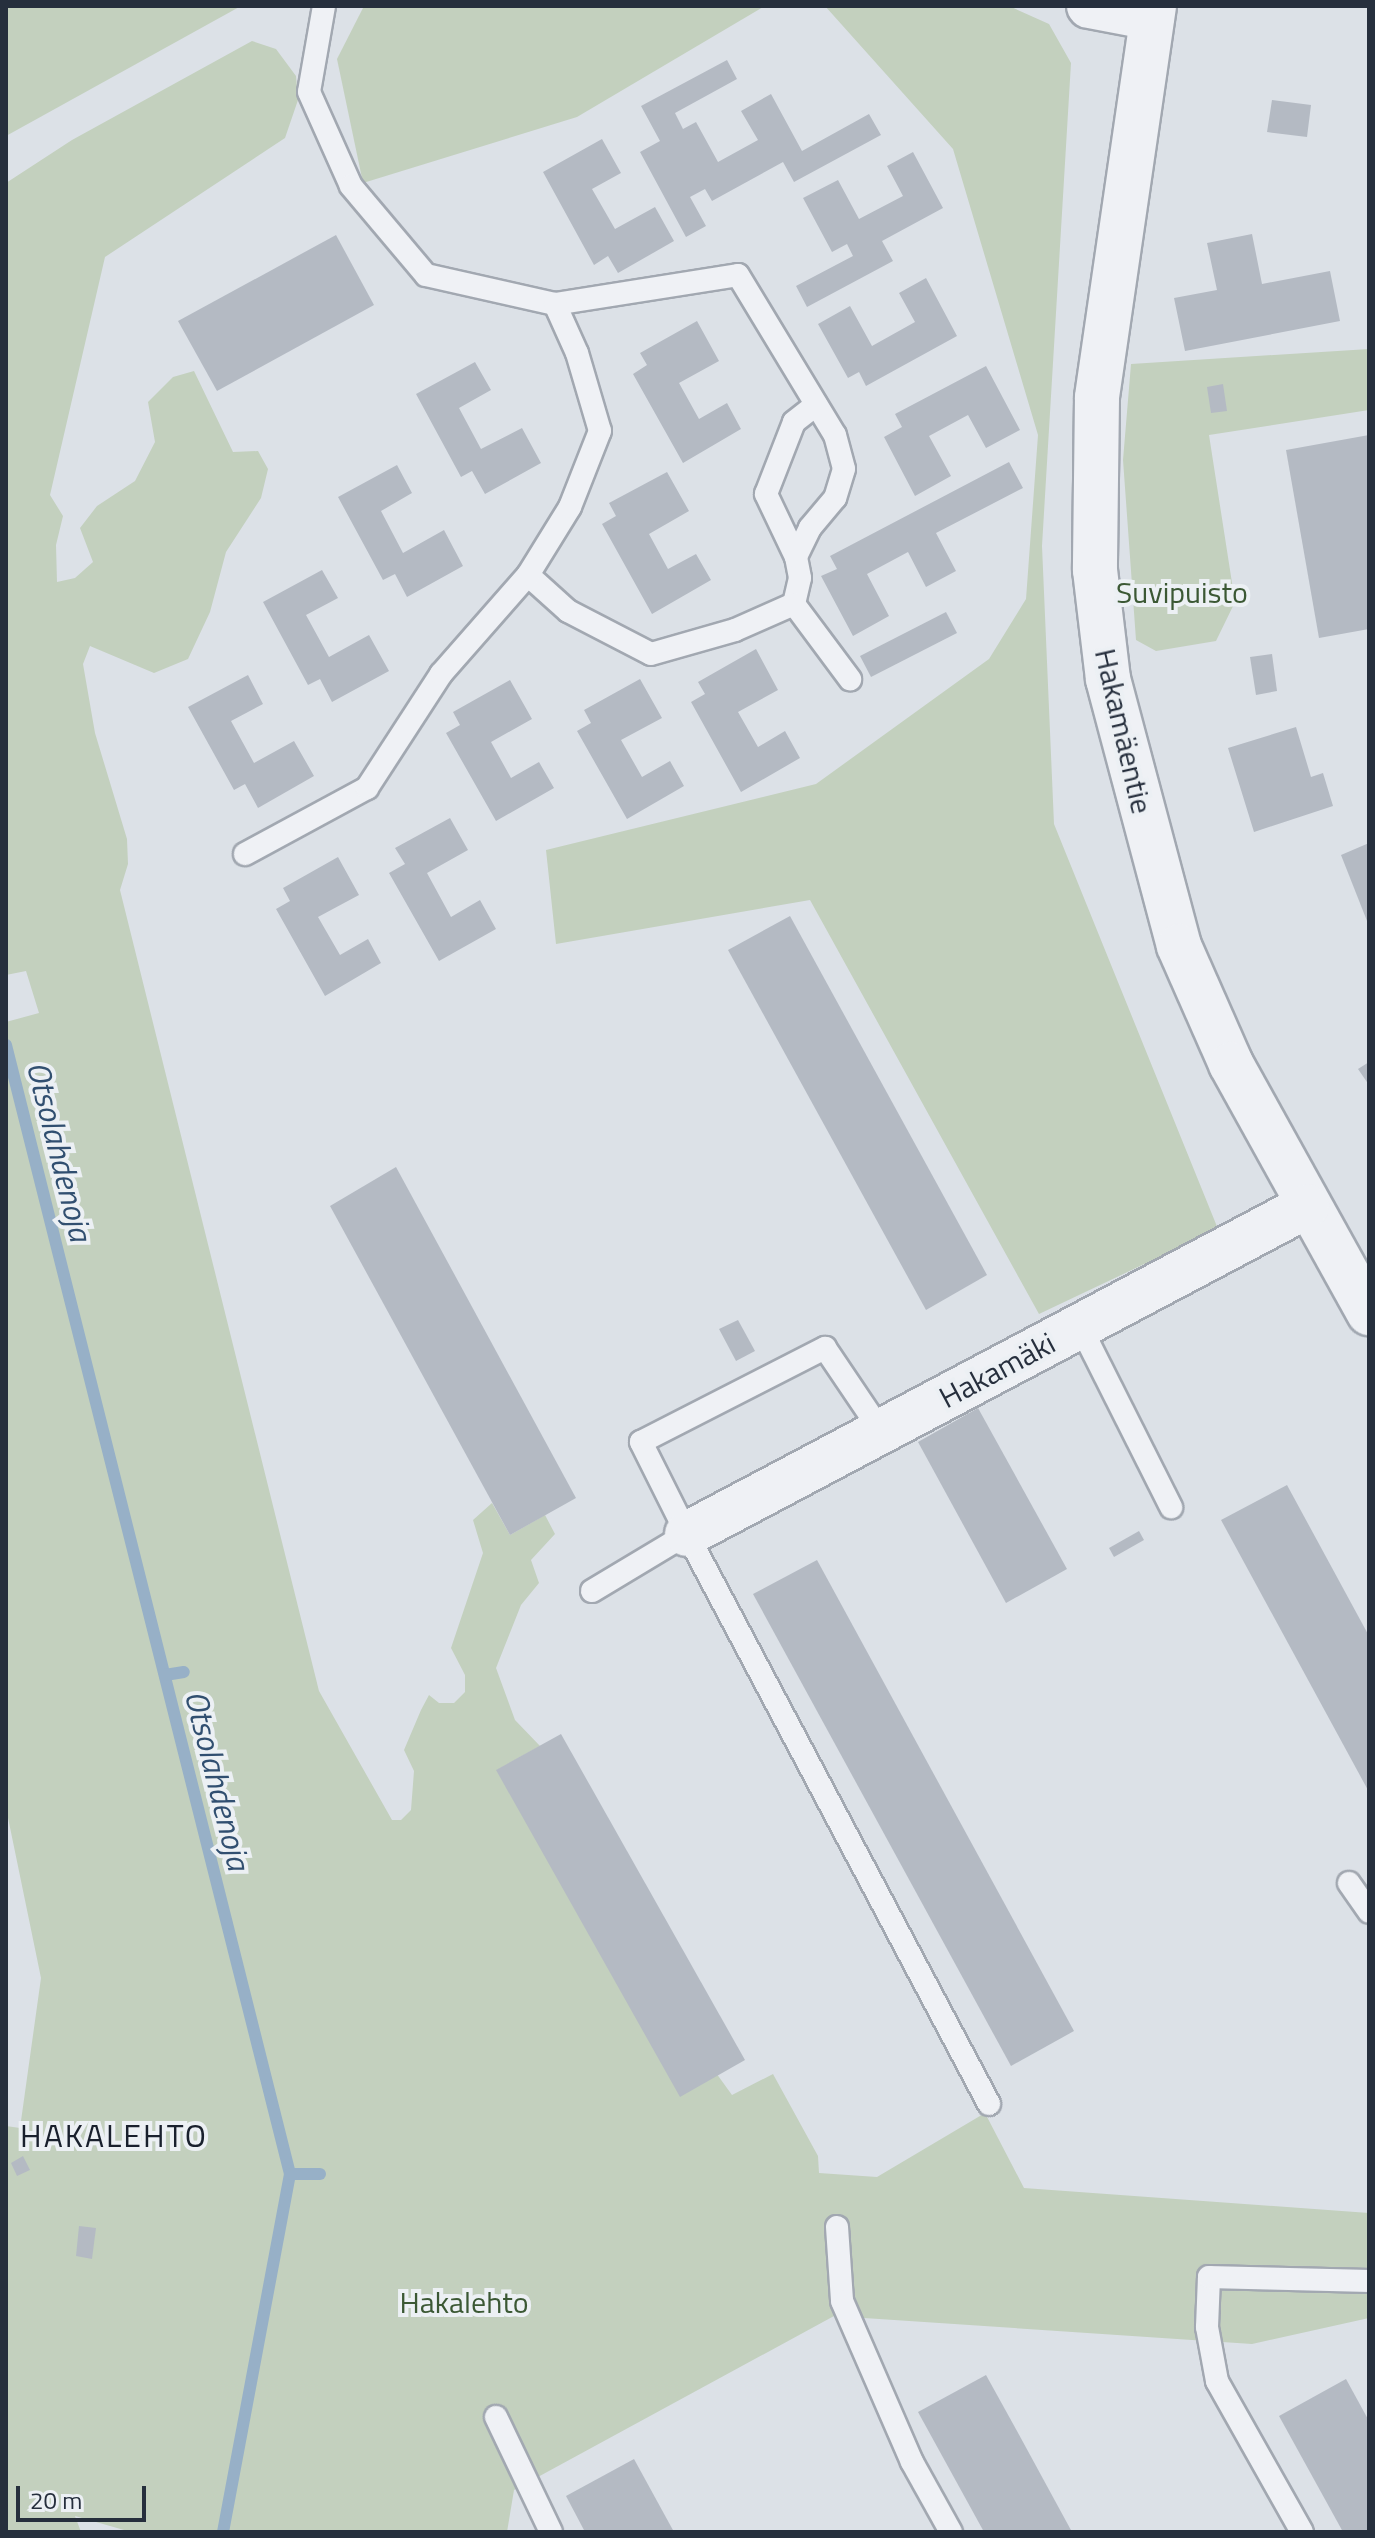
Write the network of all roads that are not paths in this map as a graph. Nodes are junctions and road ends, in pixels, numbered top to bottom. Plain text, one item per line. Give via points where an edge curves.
1 (324, 6) edge
2 (1089, 6) edge
3 (1153, 12) edge
4 (555, 304) junction
5 (816, 405) junction
6 (796, 557) junction
7 (528, 575) junction
8 (794, 604) junction
9 (850, 679) dead end
10 (245, 854) dead end
11 (1307, 1206) junction
12 (1369, 1313) edge
13 (1080, 1326) junction
14 (881, 1431) junction
15 (1171, 1507) dead end
16 (687, 1534) junction
17 (592, 1591) dead end
18 (1349, 1883) dead end
19 (1369, 1912) edge
20 (989, 2104) dead end
21 (837, 2227) dead end
22 (1369, 2281) edge
23 (496, 2417) dead end
24 (551, 2532) edge
25 (951, 2532) edge
26 (1302, 2532) edge

1 - 4 lane via 309,92 351,186 426,275
2 - 3 street
3 - 11 street, Hakamäentie via 1097,398 1095,570 1108,679 1179,946 1231,1064
4 - 5 lane via 738,275
4 - 7 lane via 577,353 600,431 570,507
5 - 6 lane via 835,435 844,469 835,498 810,528
5 - 6 lane via 794,422 766,494
6 - 8 lane via 800,578
7 - 8 lane via 568,611 651,654 735,630
7 - 10 lane via 441,674 367,788
8 - 9 lane
11 - 12 street, Hakamäentie
11 - 13 street, Hakamäki
13 - 14 street, Hakamäki
13 - 15 lane
14 - 16 street, Hakamäki
14 - 16 lane via 825,1348 641,1442
16 - 17 lane
16 - 20 lane
18 - 19 lane
21 - 25 lane via 842,2301 912,2462
22 - 26 lane via 1209,2277 1207,2327 1217,2381
23 - 24 lane

